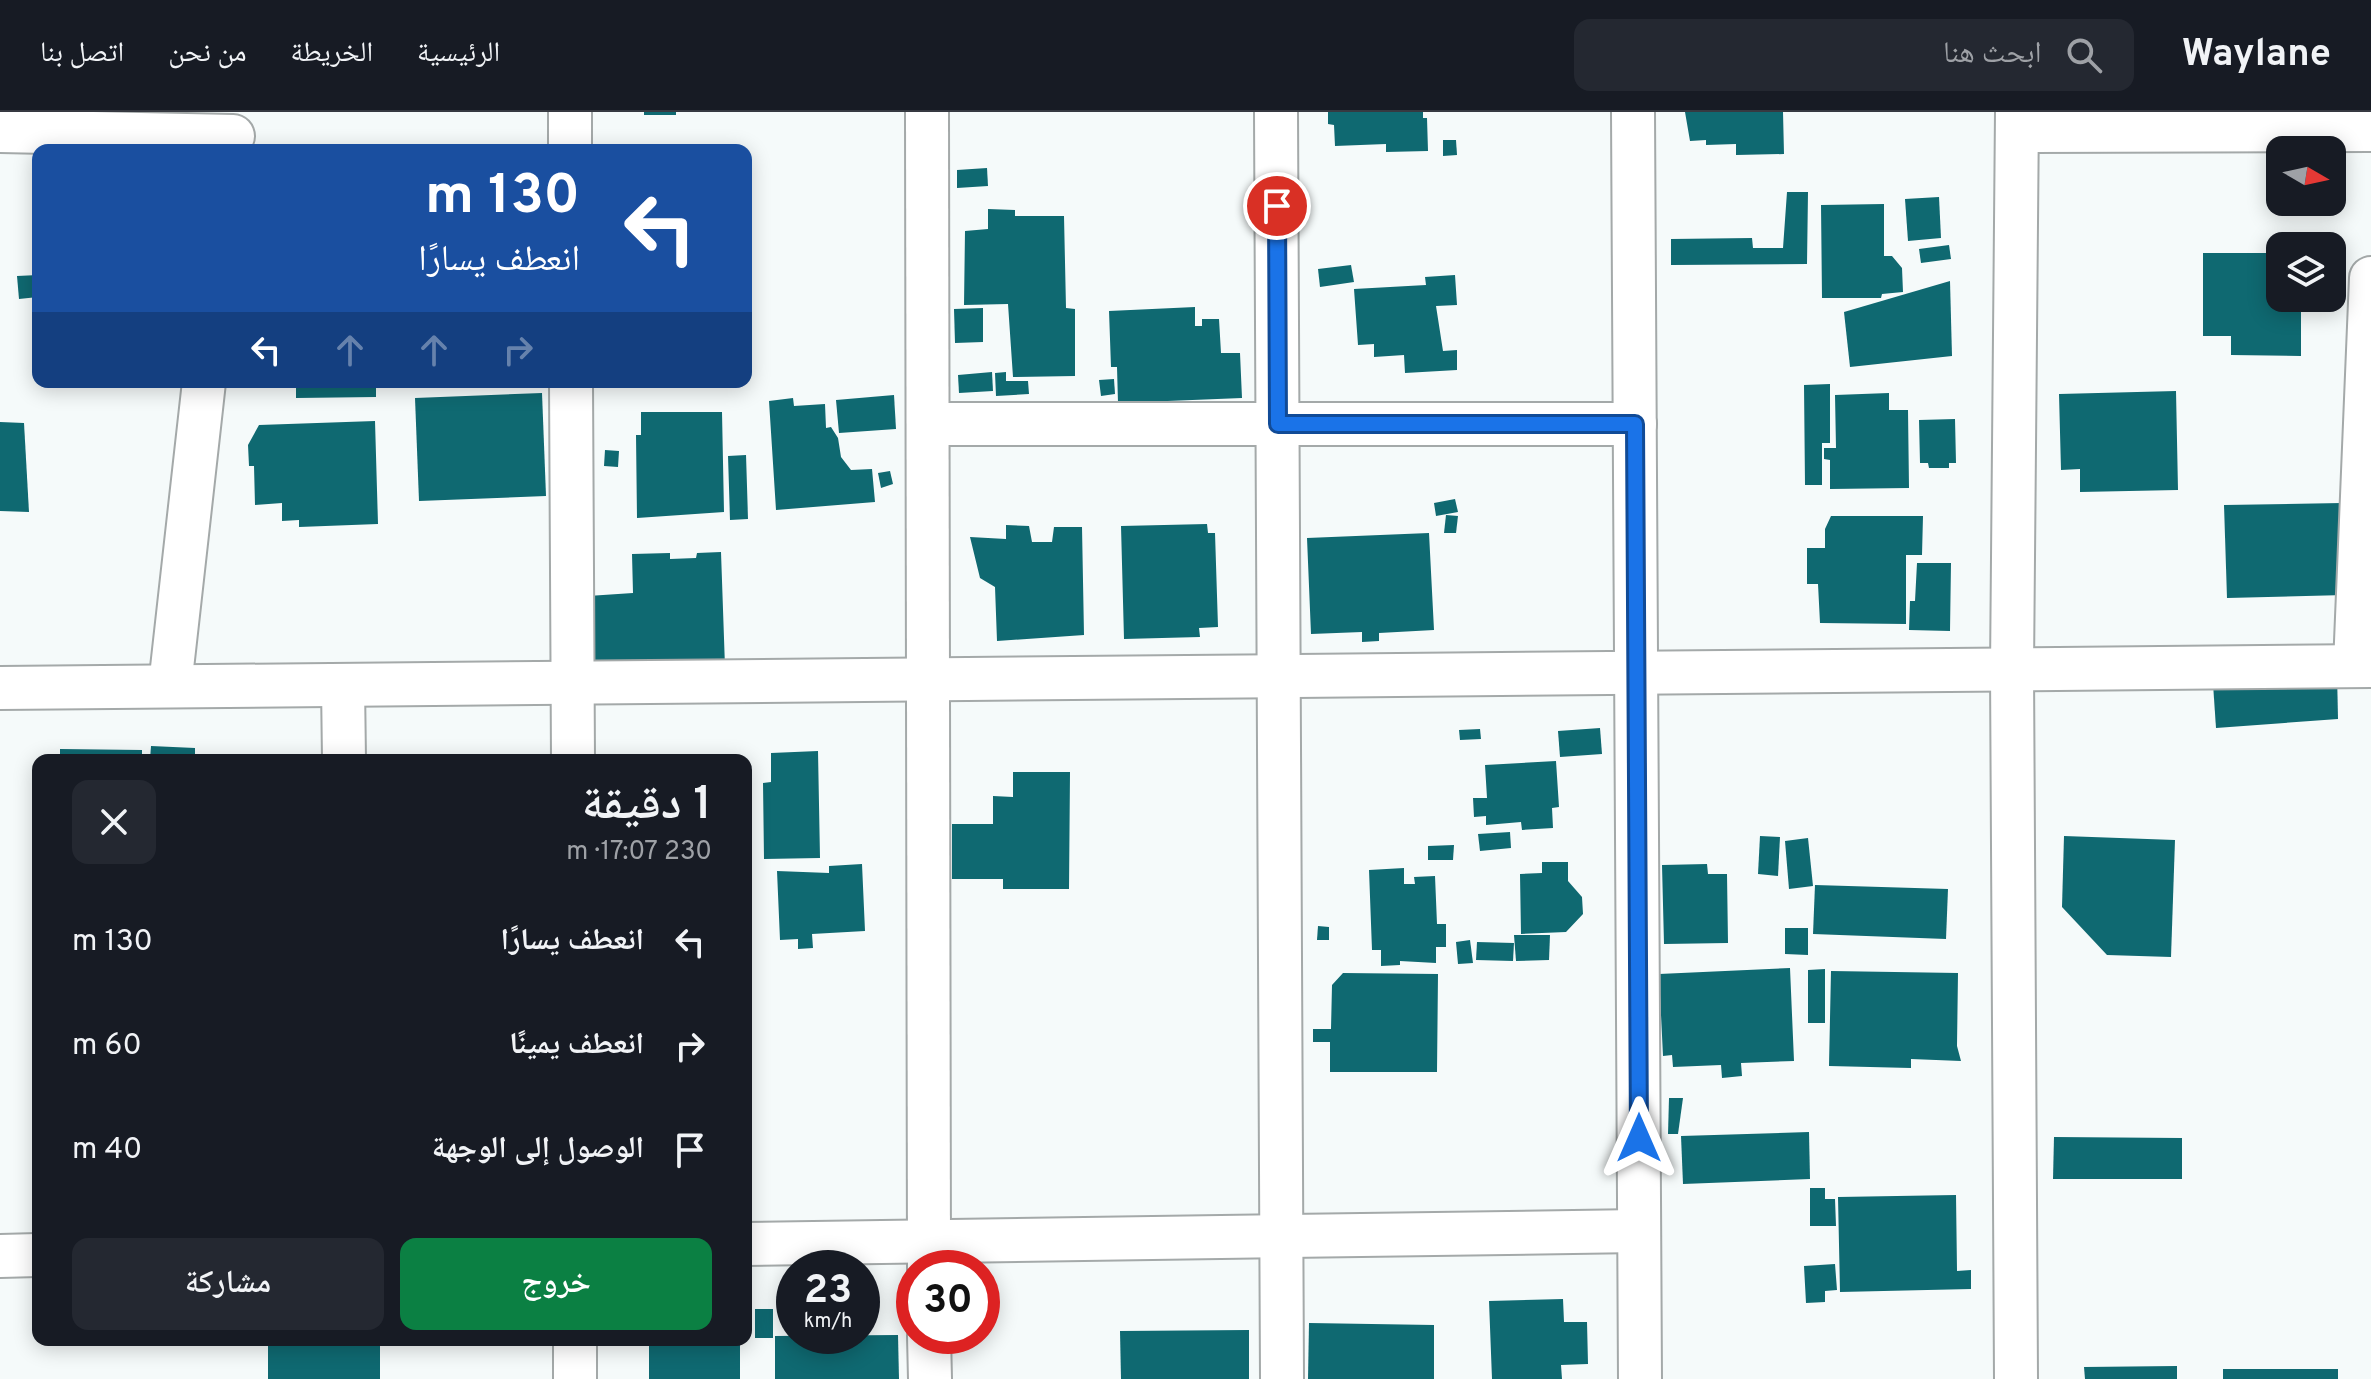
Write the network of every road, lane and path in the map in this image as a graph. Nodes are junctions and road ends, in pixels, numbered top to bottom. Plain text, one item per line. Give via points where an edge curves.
1 (570, 112) edge
2 (927, 112) edge
3 (1276, 112) edge
4 (1633, 112) edge
5 (2018, 122) edge
6 (2371, 130) edge
7 (0, 131) edge
8 (232, 133) edge
9 (570, 144) edge
10 (2371, 278) edge
11 (203, 388) edge
12 (571, 388) edge
13 (928, 424) junction
14 (1278, 424) junction
15 (1635, 424) junction
16 (2363, 666) edge
17 (2012, 669) junction
18 (1636, 672) junction
19 (1278, 676) junction
20 (927, 679) junction
21 (573, 682) junction
22 (343, 685) junction
23 (170, 686) junction
24 (0, 688) edge
25 (344, 754) edge
26 (573, 754) edge
27 (1639, 1231) junction
28 (1281, 1236) junction
29 (752, 1244) edge
30 (929, 1250) edge
31 (1000, 1251) edge
32 (896, 1253) edge
33 (32, 1255) edge
34 (0, 1256) edge
35 (575, 1346) edge
36 (929, 1354) edge
37 (575, 1379) edge
38 (930, 1379) edge
39 (1282, 1379) edge
40 (1640, 1379) edge
41 (2016, 1379) edge

1 - 9 street
2 - 13 street
3 - 14 street
4 - 15 street
5 - 6 street
5 - 17 street
7 - 8 street
10 - 16 street
11 - 23 street
12 - 21 street
13 - 14 street
13 - 20 street
14 - 15 street
14 - 19 street
15 - 18 street
16 - 17 street
17 - 18 street
17 - 41 street
18 - 19 street
18 - 27 street
19 - 20 street
19 - 28 street
20 - 21 street
20 - 30 street
21 - 22 street
21 - 26 street
22 - 23 street
22 - 25 street
23 - 24 street
27 - 28 street
27 - 40 street
28 - 31 street
28 - 39 street
29 - 32 street
33 - 34 street
35 - 37 street
36 - 38 street

